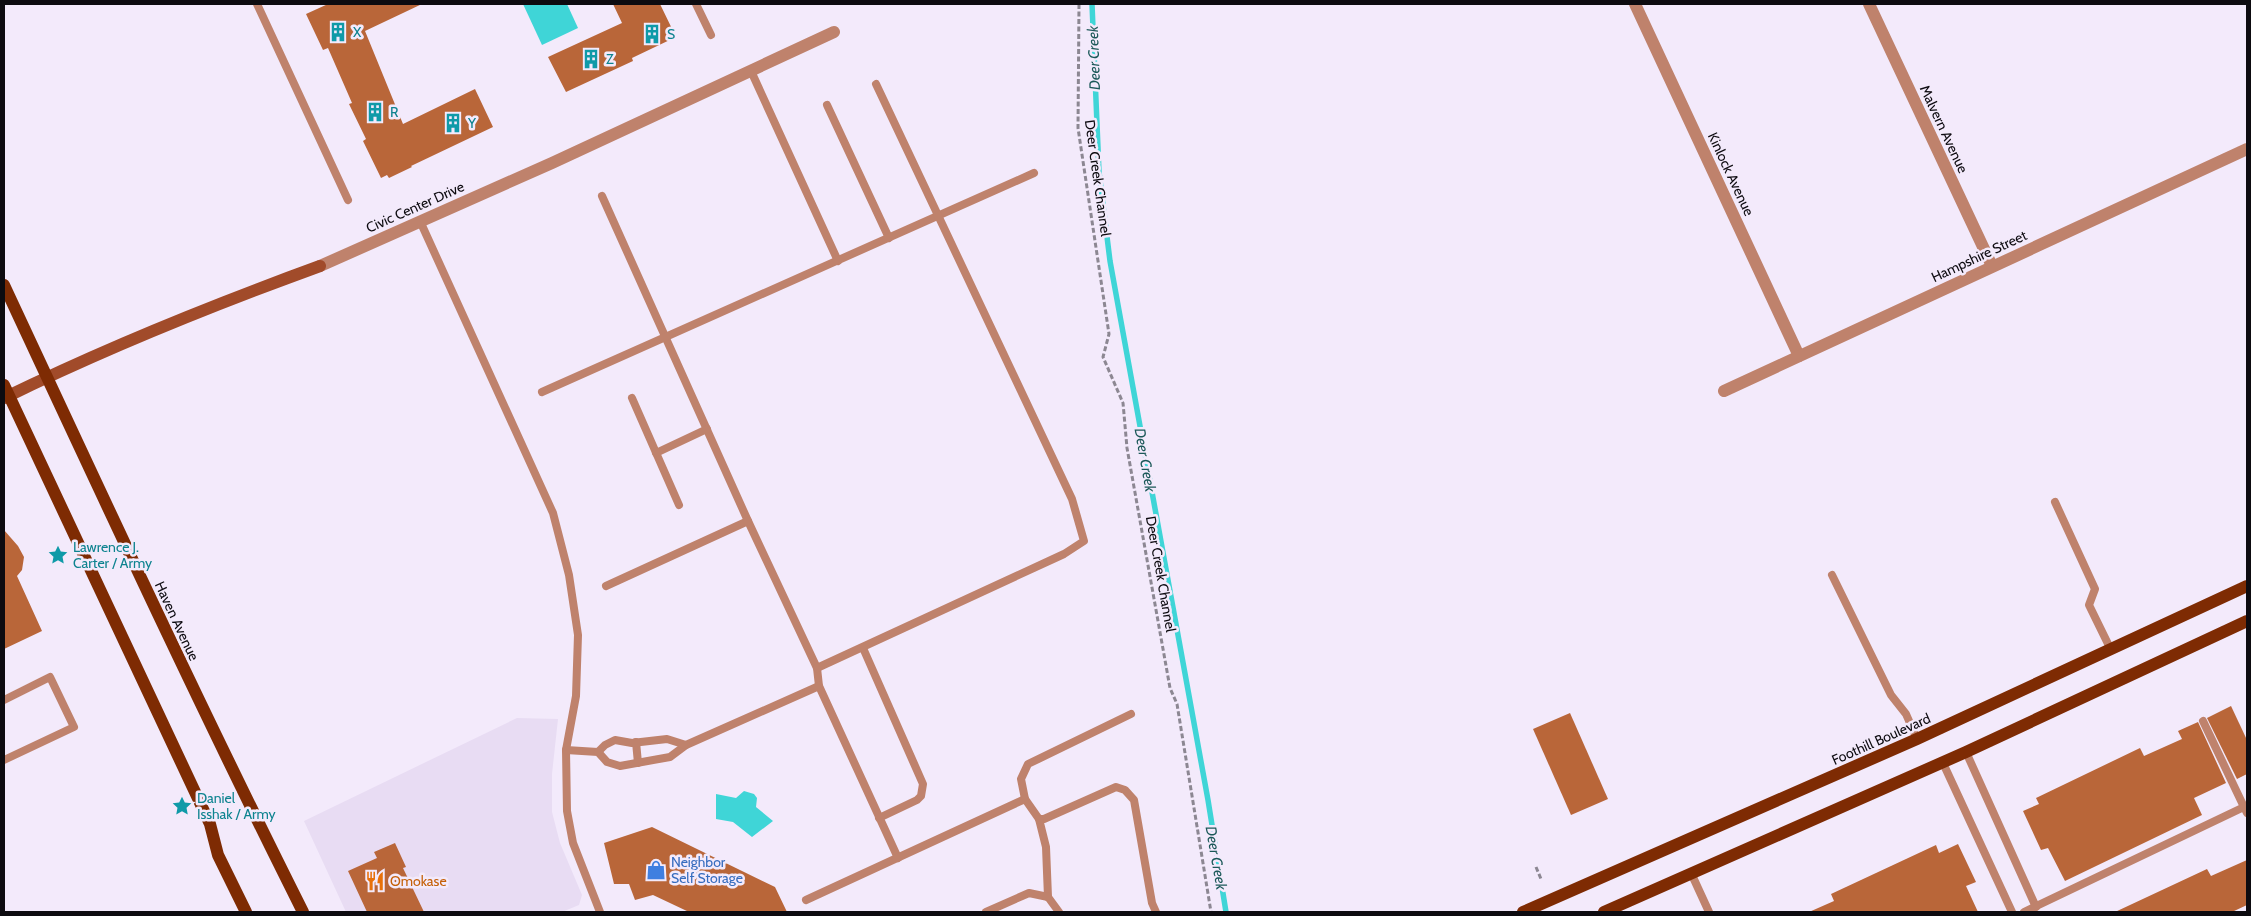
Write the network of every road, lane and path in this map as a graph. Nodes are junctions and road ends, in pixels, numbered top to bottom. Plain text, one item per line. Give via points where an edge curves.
1 (260, 4) edge
2 (696, 4) edge
3 (1079, 4) edge
4 (1635, 4) edge
5 (1869, 4) edge
6 (834, 32) dead end
7 (711, 35) dead end
8 (750, 70) junction
9 (876, 84) dead end
10 (827, 105) dead end
11 (2247, 149) edge
12 (1034, 173) dead end
13 (602, 196) dead end
14 (348, 200) dead end
15 (939, 216) junction
16 (420, 220) junction
17 (889, 238) junction
18 (838, 261) junction
19 (1992, 266) junction
20 (4, 285) edge
21 (667, 338) junction
22 (1799, 356) junction
23 (47, 377) junction
24 (1724, 391) dead end
25 (542, 392) dead end
26 (5, 393) edge
27 (632, 398) dead end
28 (707, 429) junction
29 (656, 453) junction
30 (2055, 502) dead end
31 (679, 505) dead end
32 (748, 522) junction
33 (1832, 575) dead end
34 (606, 586) dead end
35 (2247, 586) edge
36 (2247, 621) edge
37 (863, 648) junction
38 (2111, 650) junction
39 (817, 668) junction
40 (818, 686) junction
41 (4, 700) edge
42 (1130, 714) dead end
43 (2203, 721) dead end
44 (1917, 739) junction
45 (636, 742) junction
46 (686, 745) junction
47 (566, 750) junction
48 (598, 752) junction
49 (1966, 752) junction
50 (4, 760) edge
51 (638, 763) junction
52 (1944, 763) junction
53 (1025, 799) junction
54 (2246, 810) edge
55 (879, 818) junction
56 (1038, 819) junction
57 (898, 858) junction
58 (1536, 867) dead end
59 (1692, 875) junction
60 (1541, 879) dead end
61 (1048, 898) junction
62 (806, 900) dead end
63 (2036, 907) junction
64 (246, 912) edge
65 (303, 912) edge
66 (600, 912) edge
67 (986, 912) edge
68 (1059, 912) edge
69 (1156, 912) edge
70 (1211, 912) edge
71 (1523, 912) edge
72 (1604, 912) edge
73 (1709, 912) edge
74 (2012, 912) edge
75 (2024, 912) edge

1 - 14 lane
2 - 7 lane
3 - 70 path, Deer Creek Channel via 1078,128 1109,334 1103,357 1123,403 1127,448 1170,688 1177,704
4 - 22 street, Kinlock Avenue
5 - 19 street, Malvern Avenue
6 - 8 street, Civic Center Drive
8 - 16 street, Civic Center Drive via 552,163
8 - 18 lane
9 - 15 lane
10 - 17 lane
11 - 19 street, Hampshire Street
12 - 15 lane
13 - 21 lane
15 - 17 lane
15 - 37 lane via 1072,499 1084,541 1064,554
16 - 23 street, Civic Center Drive via 320,266 230,298
16 - 47 lane via 553,513 569,575 578,635 576,696
17 - 18 lane
18 - 21 lane
19 - 22 street, Hampshire Street
20 - 23 main road, Haven Avenue
21 - 25 lane
21 - 28 lane
22 - 24 street, Hampshire Street
23 - 26 street, Civic Center Drive
23 - 65 main road, Haven Avenue via 237,780
26 - 64 main road via 210,824 218,855
27 - 29 lane
28 - 29 lane
28 - 32 lane
29 - 31 lane
30 - 38 lane via 2095,589 2089,605
32 - 34 lane
32 - 39 lane
33 - 44 lane
35 - 38 main road, Foothill Boulevard
36 - 49 main road
37 - 39 lane
37 - 55 lane via 923,784 917,800
38 - 44 main road, Foothill Boulevard
39 - 40 lane
40 - 46 lane
40 - 55 lane
41 - 50 lane via 50,678 74,727
42 - 53 lane via 1028,764 1021,779
43 - 54 lane
44 - 71 main road, Foothill Boulevard
45 - 46 lane via 668,740
45 - 48 lane via 615,740
45 - 51 lane
46 - 51 lane via 670,757
47 - 48 lane
47 - 66 lane via 567,811 573,843
48 - 51 lane via 607,762 620,766
49 - 52 main road
49 - 63 lane
52 - 59 main road
52 - 74 lane
53 - 56 lane
53 - 57 lane
54 - 63 lane
55 - 57 lane
56 - 61 lane via 1046,847
56 - 69 lane via 1116,787 1126,790 1134,800
57 - 62 lane
58 - 60 path
59 - 72 main road
59 - 73 lane
61 - 67 lane via 1029,893
61 - 68 lane
63 - 75 lane

